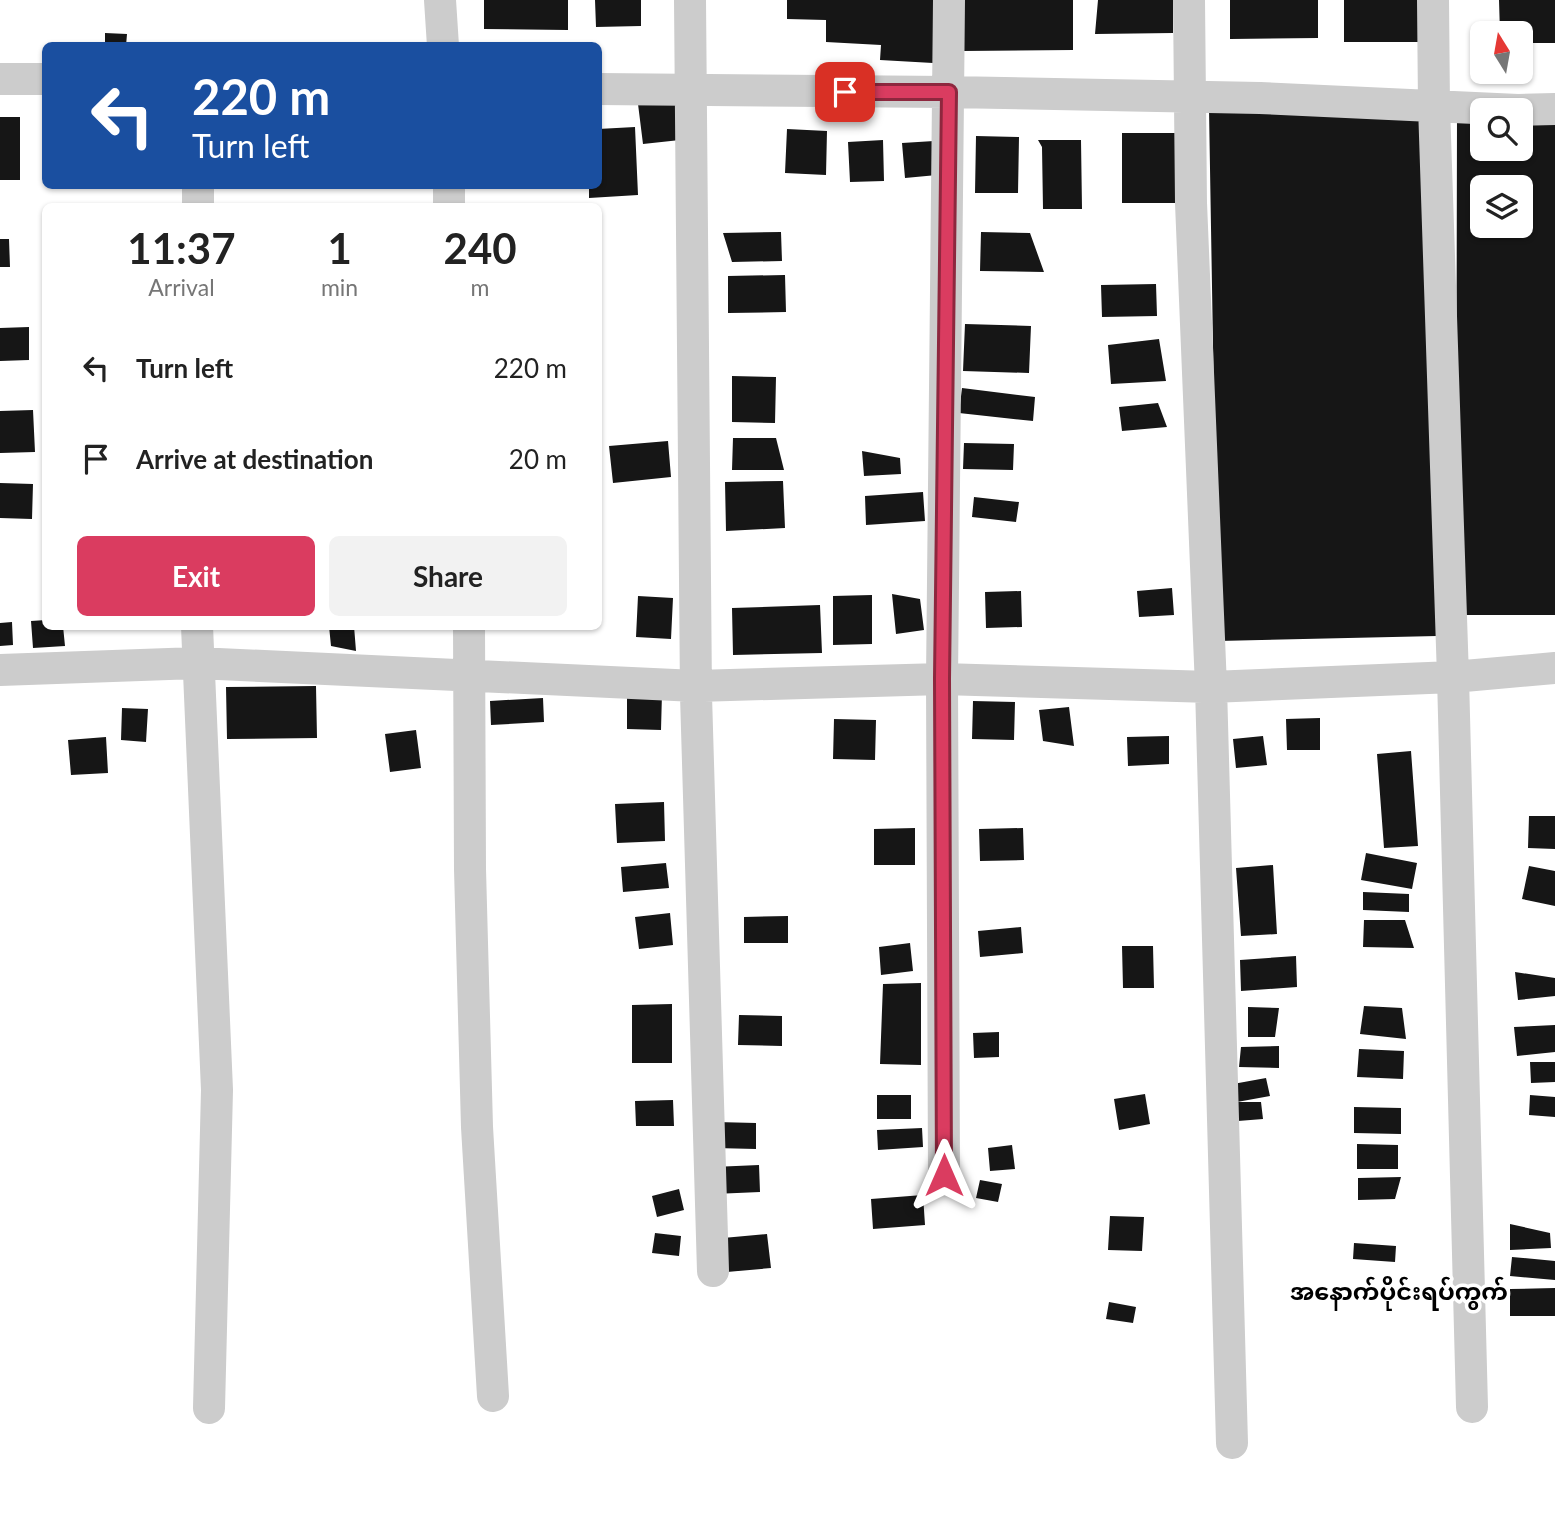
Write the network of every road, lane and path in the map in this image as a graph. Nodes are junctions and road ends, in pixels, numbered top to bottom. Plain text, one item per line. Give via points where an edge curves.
1 (440, 0) edge
2 (690, 0) edge
3 (949, 0) edge
4 (1189, 0) edge
5 (1433, 0) edge
6 (443, 42) edge
7 (0, 79) edge
8 (42, 79) edge
9 (602, 89) edge
10 (689, 91) junction
11 (949, 92) junction
12 (1189, 97) junction
13 (1434, 106) junction
14 (1555, 109) edge
15 (197, 630) edge
16 (469, 630) edge
17 (197, 663) junction
18 (1555, 668) edge
19 (0, 670) edge
20 (471, 676) junction
21 (1453, 677) junction
22 (942, 679) junction
23 (696, 686) junction
24 (1211, 687) junction
25 (944, 1175) dead end
26 (713, 1271) dead end
27 (493, 1396) dead end
28 (1472, 1407) dead end
29 (209, 1408) dead end
30 (1232, 1443) dead end

1 - 6 street
2 - 10 street
3 - 11 street
4 - 12 street
5 - 13 street
7 - 8 street
9 - 10 street
10 - 11 street
10 - 23 street
11 - 12 street
11 - 22 street
12 - 13 street
12 - 24 street
13 - 14 street
13 - 21 street
15 - 17 street
16 - 20 street
17 - 19 street
17 - 20 street
17 - 29 street via 217,1090
18 - 21 street
20 - 23 street
20 - 27 street via 470,869 477,1127
21 - 24 street
21 - 28 street
22 - 23 street
22 - 24 street
22 - 25 street
23 - 26 street
24 - 30 street

